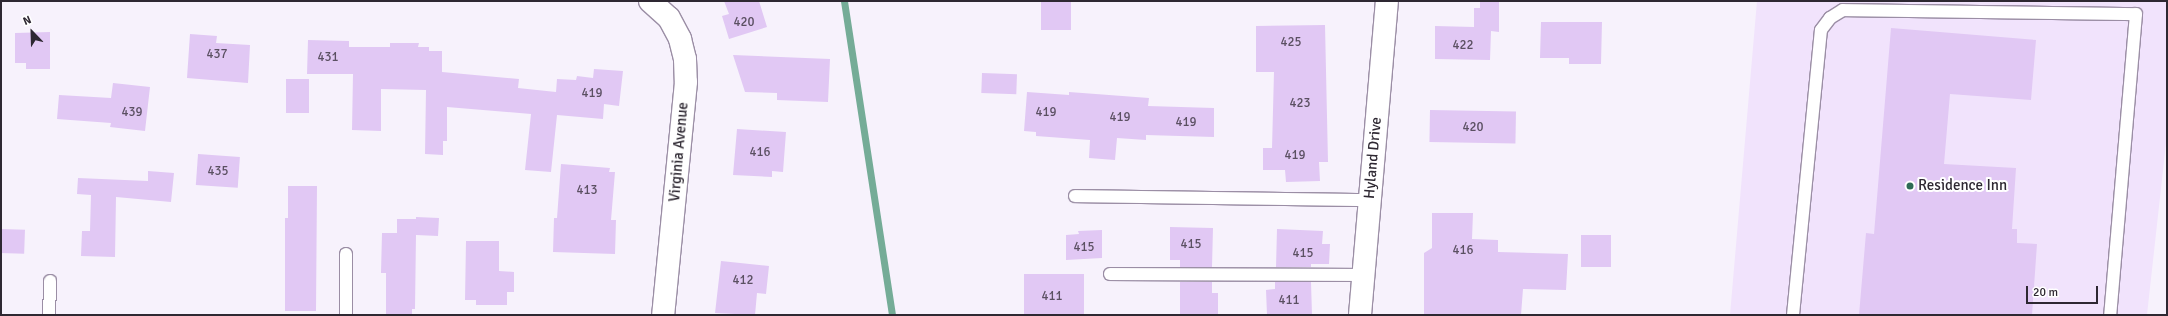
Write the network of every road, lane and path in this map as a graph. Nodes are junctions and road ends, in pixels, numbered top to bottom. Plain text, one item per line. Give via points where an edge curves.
1 (650, 1) edge
2 (1387, 1) edge
3 (1075, 196) dead end
4 (1369, 200) junction
5 (346, 254) dead end
6 (1110, 274) dead end
7 (1363, 275) junction
8 (50, 281) dead end
9 (49, 315) edge
10 (346, 315) edge
11 (663, 315) edge
12 (1360, 315) edge
13 (1793, 315) edge
14 (2110, 315) edge

1 - 11 street, Virginia Avenue via 669,18 680,39 685,59 686,82
2 - 4 street, Hyland Drive
3 - 4 lane
4 - 7 street, Hyland Drive
5 - 10 lane
6 - 7 lane
7 - 12 street, Hyland Drive
8 - 9 lane
13 - 14 lane via 1821,30 1830,18 1843,10 2136,14

